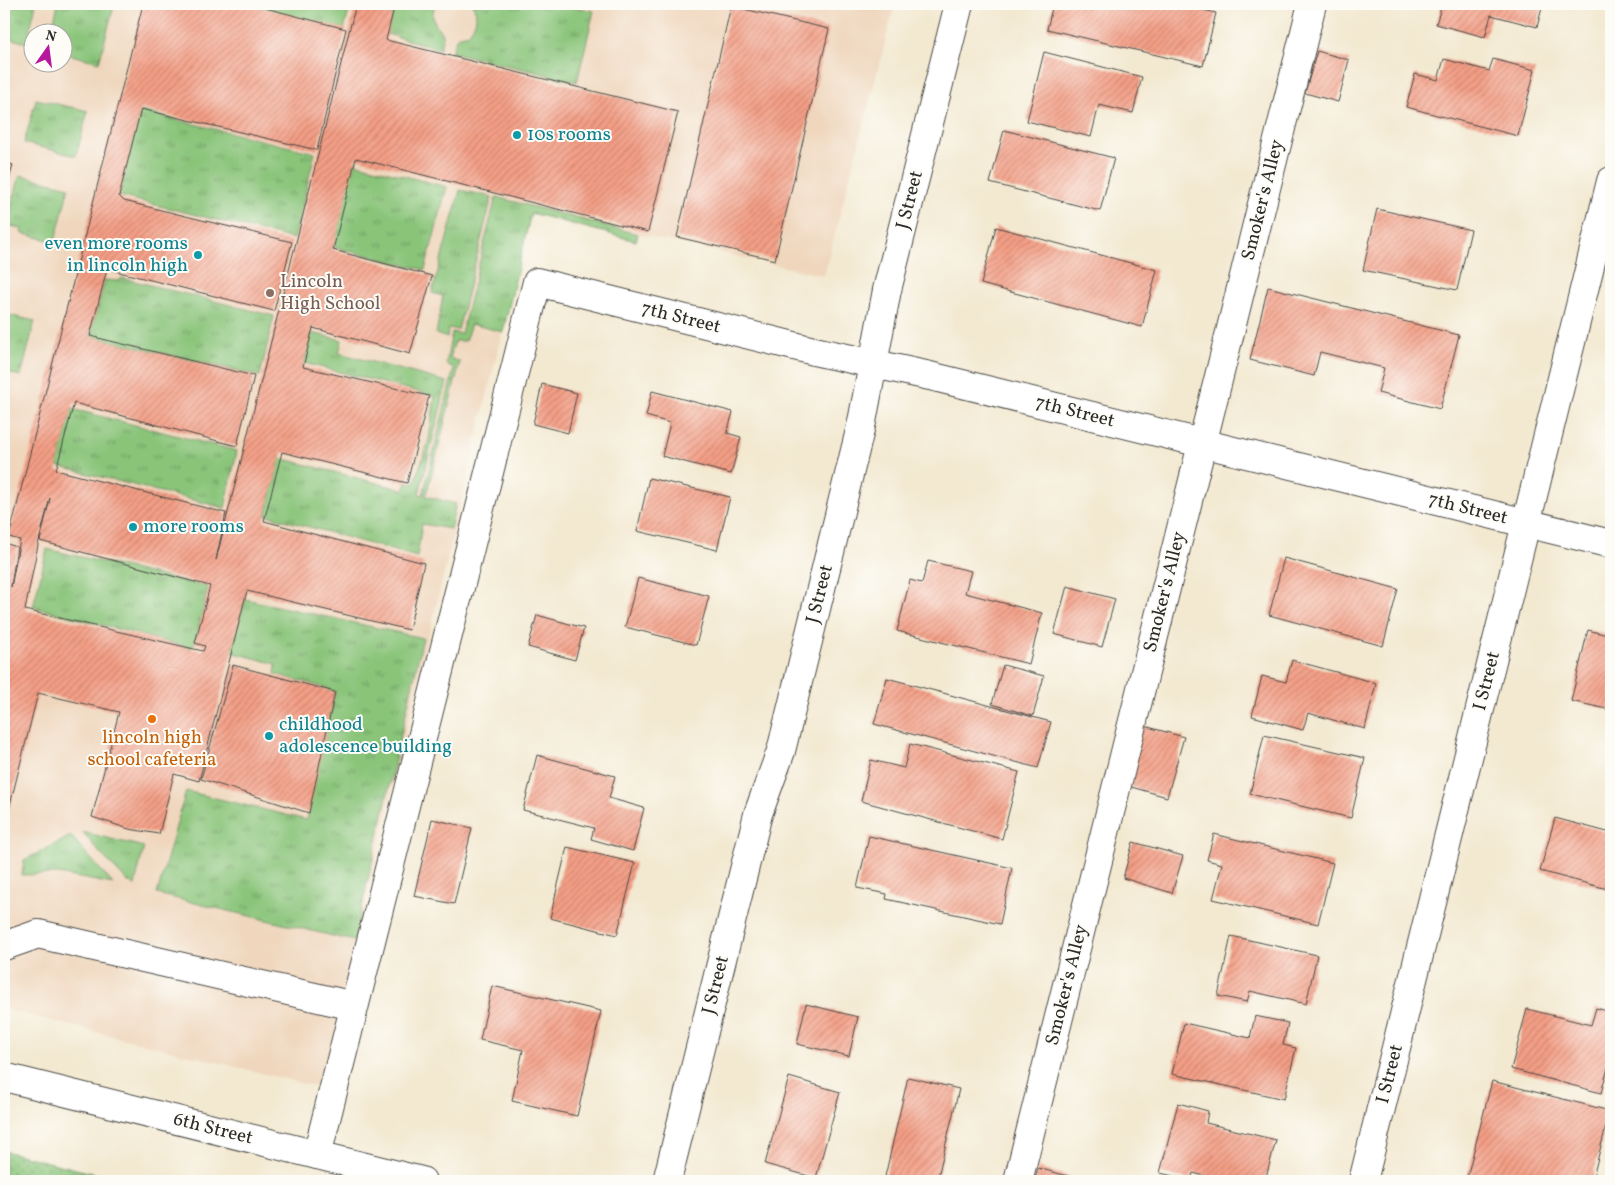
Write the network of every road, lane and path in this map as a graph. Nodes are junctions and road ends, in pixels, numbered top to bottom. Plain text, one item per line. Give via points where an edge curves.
1 (959, 4) edge
2 (1312, 4) edge
3 (1611, 182) edge
4 (873, 364) junction
5 (1202, 443) junction
6 (1527, 523) junction
7 (1611, 544) edge
8 (4, 946) edge
9 (354, 1006) junction
10 (4, 1077) edge
11 (317, 1155) junction
12 (422, 1181) edge
13 (667, 1181) edge
14 (1018, 1181) edge
15 (1364, 1181) edge

1 - 4 street, J Street via 887,290
2 - 5 street, Smoker's Alley
3 - 6 street, I Street
4 - 5 street, 7th Street
4 - 9 street, 7th Street via 537,282
4 - 13 street, J Street via 862,422 784,742 758,814
5 - 6 street, 7th Street
5 - 14 street, Smoker's Alley
6 - 7 street, 7th Street
6 - 15 street, I Street
8 - 9 street via 38,934
9 - 11 street
10 - 11 street, 6th Street
11 - 12 street, 6th Street

